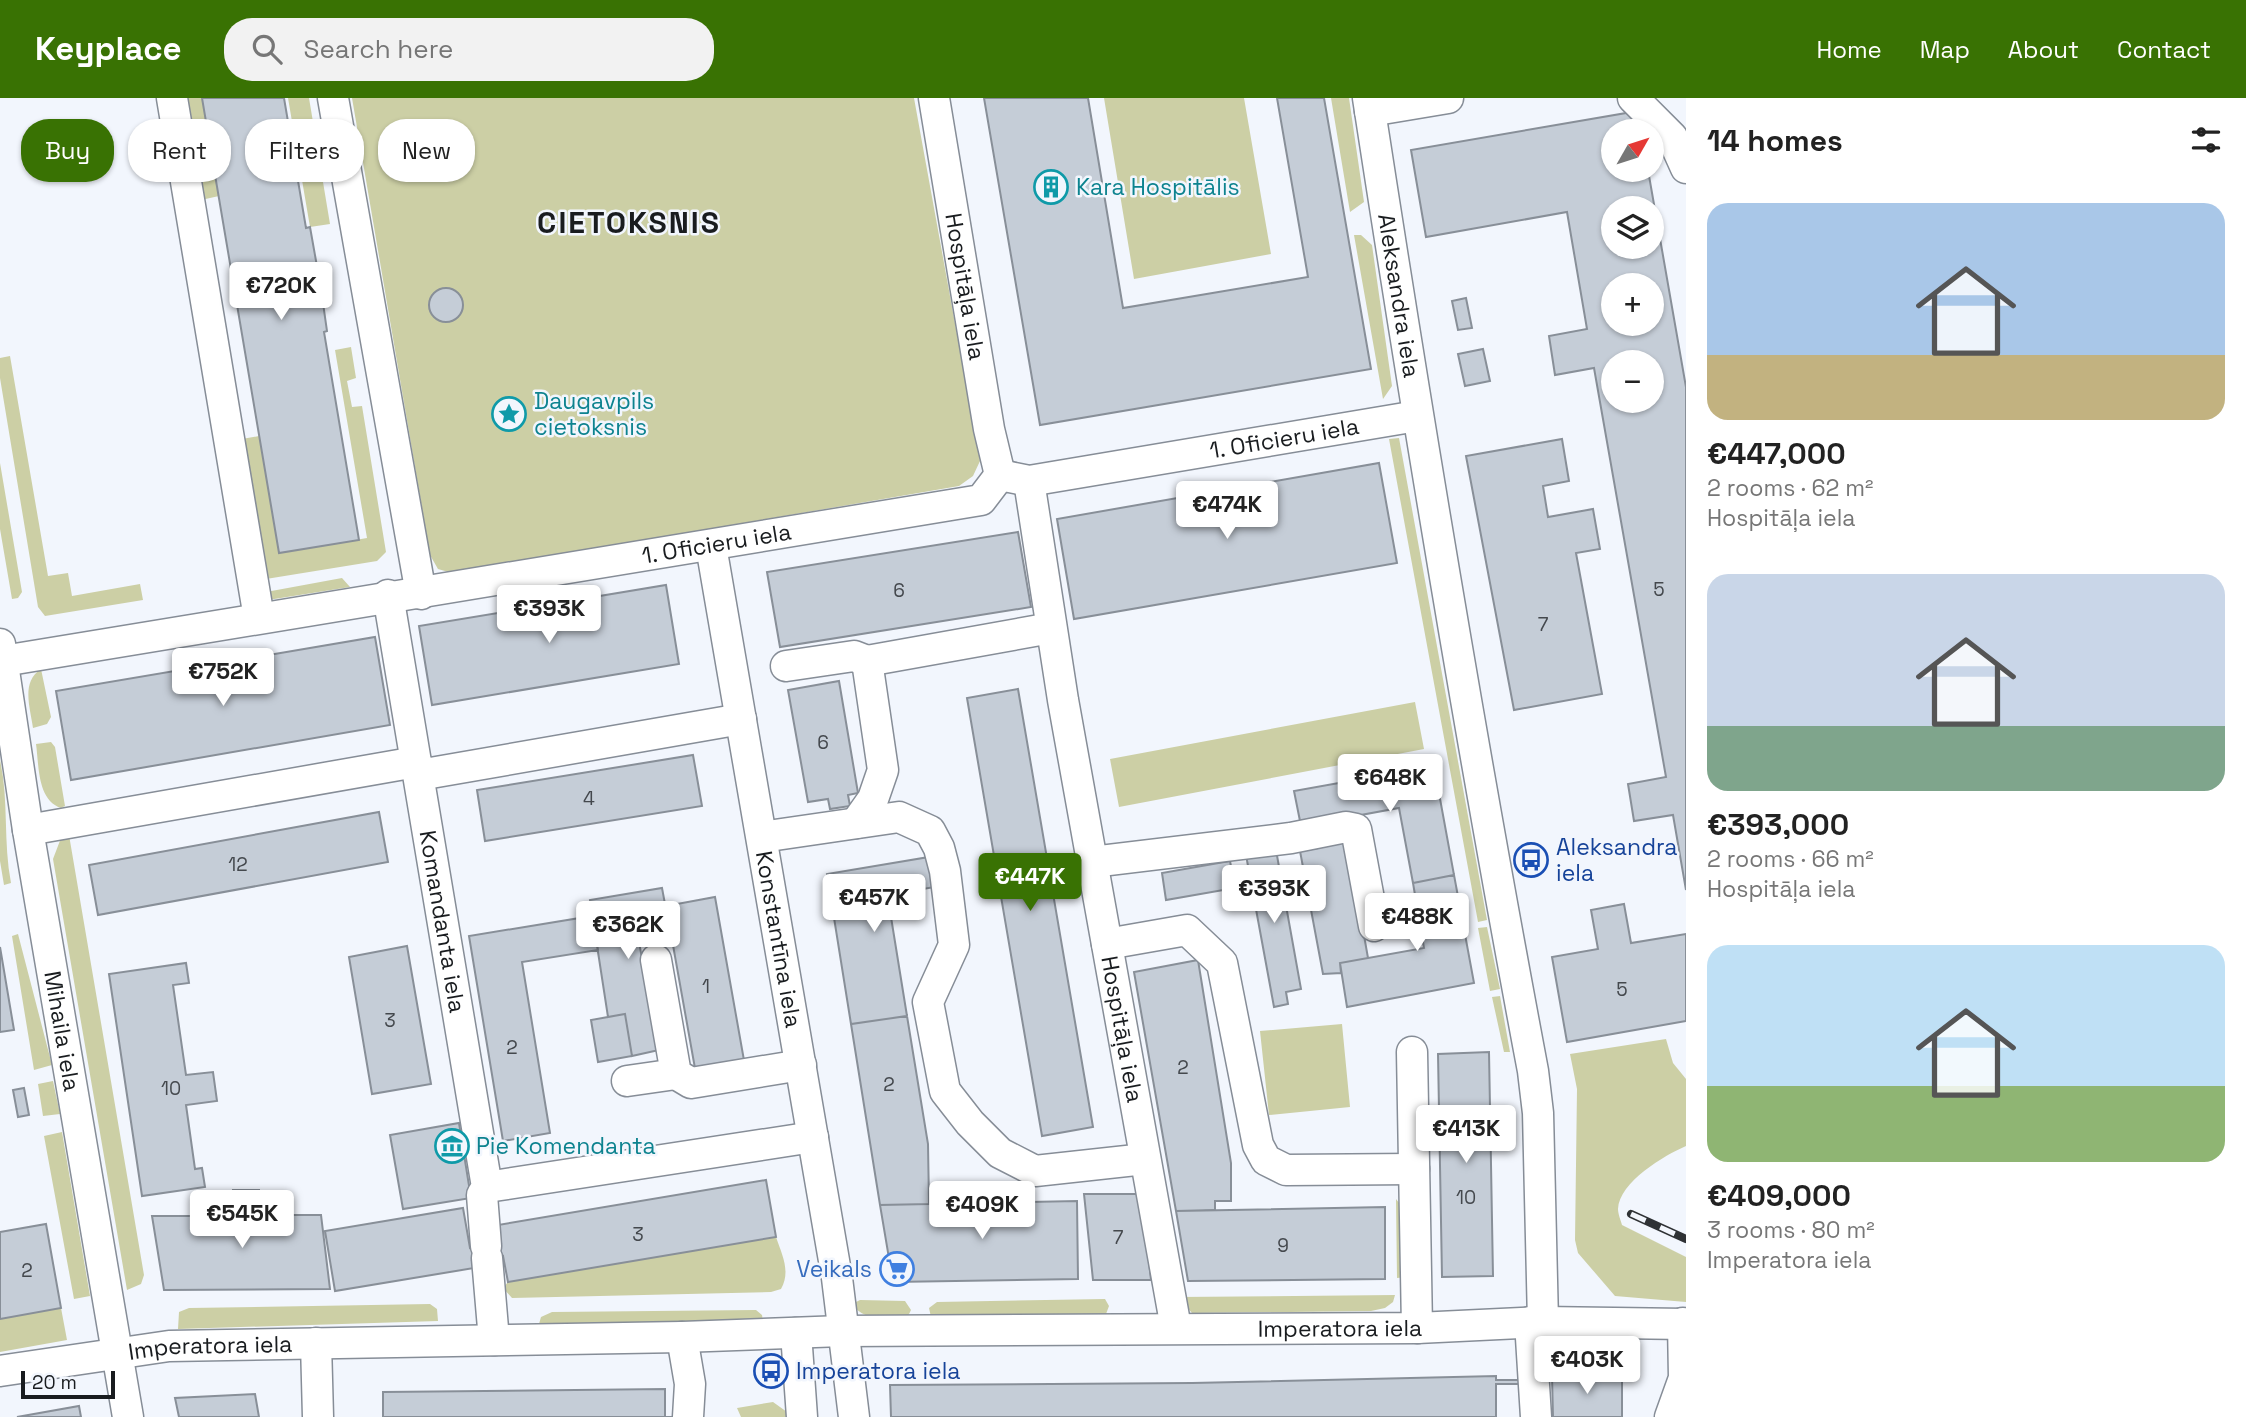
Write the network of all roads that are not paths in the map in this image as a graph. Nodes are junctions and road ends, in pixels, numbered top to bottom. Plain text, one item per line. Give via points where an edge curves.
1 (173, 98) edge
2 (332, 98) edge
3 (934, 98) edge
4 (1448, 98) edge
5 (1633, 98) edge
6 (1369, 105) edge
7 (1686, 168) edge
8 (1417, 416) junction
9 (1000, 475) junction
10 (1029, 481) junction
11 (711, 546) junction
12 (421, 594) junction
13 (388, 595) junction
14 (259, 618) junction
15 (1051, 628) junction
16 (1, 652) edge
17 (867, 661) junction
18 (786, 666) dead end
19 (741, 719) junction
20 (417, 769) junction
21 (856, 822) junction
22 (28, 830) junction
23 (762, 837) junction
24 (1092, 862) junction
25 (1374, 926) dead end
26 (1107, 944) junction
27 (656, 960) dead end
28 (1412, 1052) dead end
29 (801, 1065) junction
30 (676, 1073) junction
31 (627, 1081) dead end
32 (813, 1137) junction
33 (1145, 1159) junction
34 (1414, 1169) junction
35 (487, 1187) junction
36 (1537, 1322) junction
37 (1684, 1324) edge
38 (1176, 1328) junction
39 (1416, 1328) junction
40 (842, 1331) junction
41 (796, 1333) junction
42 (682, 1338) junction
43 (494, 1340) junction
44 (316, 1343) junction
45 (119, 1351) junction
46 (0, 1371) edge
47 (128, 1417) edge
48 (318, 1417) edge
49 (688, 1417) edge
50 (802, 1417) edge
51 (854, 1417) edge
52 (1536, 1417) edge
53 (1670, 1417) edge

1 - 14 street
2 - 12 street
3 - 9 street, Hospitāļa iela
4 - 6 street
5 - 7 street via 1672,137
6 - 8 street, Aleksandra iela
8 - 10 street, 1. Oficieru iela
8 - 36 street, Aleksandra iela via 1471,741 1533,1071 1538,1113
9 - 10 street, 1. Oficieru iela
9 - 11 street, 1. Oficieru iela via 981,500
10 - 15 street, Hospitāļa iela
11 - 12 street, 1. Oficieru iela
11 - 19 street, Konstantīna iela
12 - 13 street, 1. Oficieru iela
13 - 14 street, 1. Oficieru iela
13 - 20 street, Komandanta iela
14 - 16 street, 1. Oficieru iela
15 - 17 street
15 - 24 street, Hospitāļa iela
16 - 22 street, Mihaila iela
17 - 18 street via 854,656
17 - 21 street via 883,770 873,799
19 - 20 street
19 - 23 street, Konstantīna iela
20 - 22 street
20 - 35 street, Komandanta iela
21 - 23 street
21 - 33 street via 899,817 930,831 939,848 954,945 928,1002 945,1091 970,1122 1000,1153 1035,1171
22 - 45 street, Mihaila iela
23 - 29 street, Konstantīna iela
24 - 25 street via 1346,827 1356,830
24 - 26 street, Hospitāļa iela
26 - 33 street, Hospitāļa iela
26 - 34 street via 1187,930 1222,963 1258,1145 1266,1160 1286,1170
27 - 30 street
28 - 34 street
29 - 30 street via 691,1083
29 - 32 street, Konstantīna iela
30 - 31 street
32 - 35 street
32 - 40 street, Konstantīna iela
33 - 38 street, Hospitāļa iela
34 - 39 street
35 - 43 street, Komandanta iela via 482,1195
36 - 37 street, Imperatora iela
36 - 39 street, Imperatora iela
36 - 52 street, Aleksandra iela
37 - 53 street via 1684,1378
38 - 39 street, Imperatora iela
38 - 40 street, Imperatora iela
40 - 41 street, Imperatora iela
40 - 51 street
41 - 42 street, Imperatora iela
41 - 50 street
42 - 43 street, Imperatora iela
42 - 49 street via 690,1384
43 - 44 street, Imperatora iela
44 - 45 street, Imperatora iela
44 - 48 street
45 - 46 street, Imperatora iela
45 - 47 street, Mihaila iela

